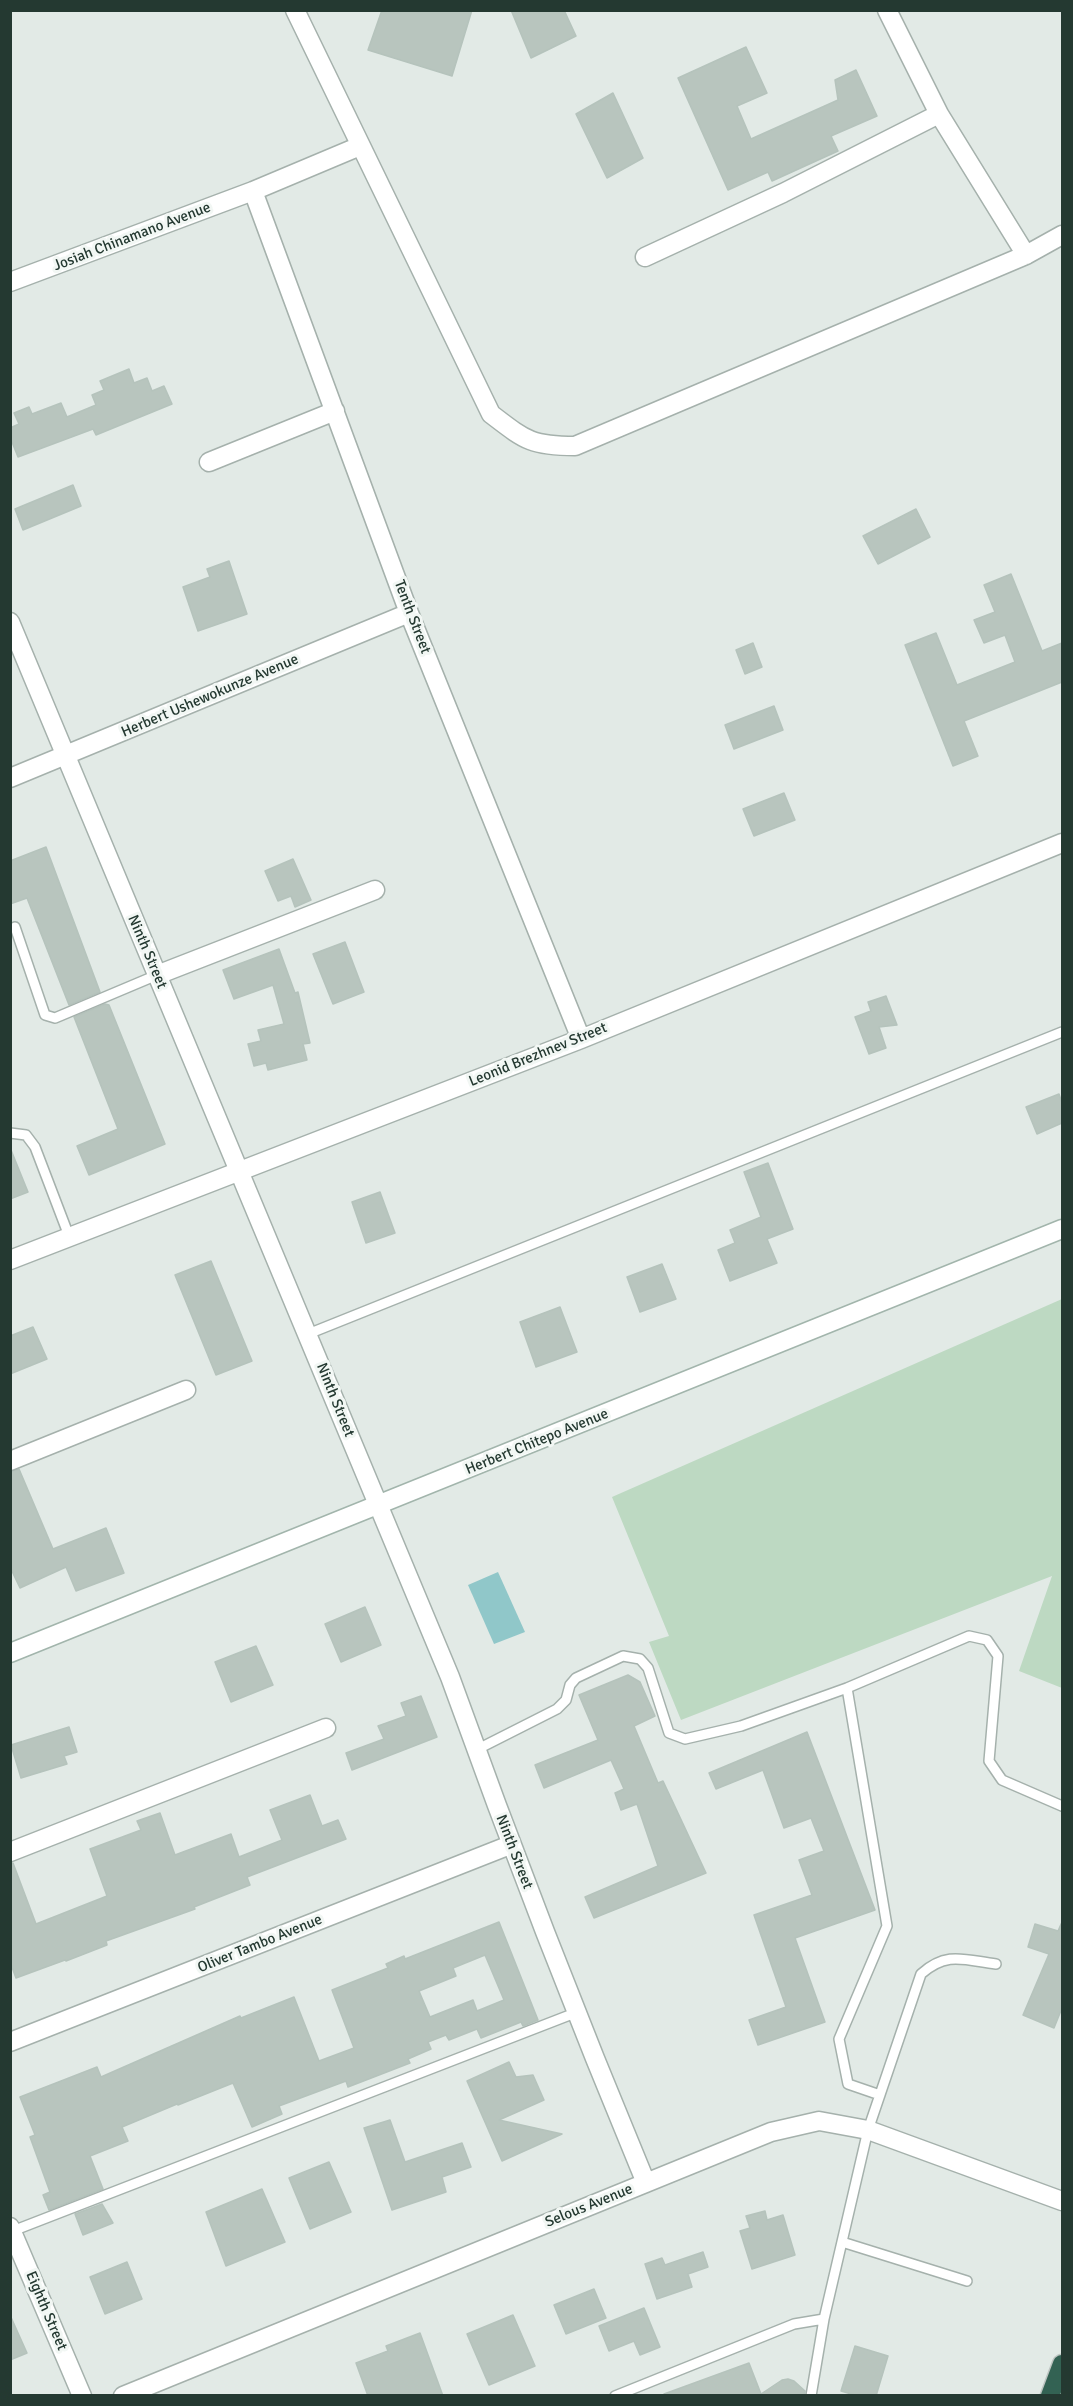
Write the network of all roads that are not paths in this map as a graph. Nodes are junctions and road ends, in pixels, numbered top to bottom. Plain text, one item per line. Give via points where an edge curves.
1 (295, 10) edge
2 (887, 10) edge
3 (939, 114) junction
4 (360, 146) junction
5 (253, 191) junction
6 (1062, 236) edge
7 (1026, 255) junction
8 (645, 257) dead end
9 (10, 282) edge
10 (335, 411) junction
11 (208, 462) dead end
12 (409, 613) junction
13 (10, 622) edge
14 (65, 756) junction
15 (10, 778) edge
16 (1062, 843) edge
17 (375, 890) dead end
18 (15, 927) dead end
19 (157, 975) junction
20 (1062, 1032) edge
21 (581, 1039) junction
22 (10, 1132) edge
23 (240, 1172) junction
24 (1062, 1229) edge
25 (69, 1236) junction
26 (10, 1260) edge
27 (308, 1334) junction
28 (186, 1390) dead end
29 (10, 1461) edge
30 (378, 1506) junction
31 (10, 1653) edge
32 (846, 1688) junction
33 (326, 1728) dead end
34 (476, 1750) junction
35 (1062, 1806) edge
36 (510, 1845) junction
37 (10, 1852) edge
38 (996, 1964) dead end
39 (575, 2013) junction
40 (10, 2043) edge
41 (880, 2095) junction
42 (868, 2130) junction
43 (646, 2182) junction
44 (1062, 2201) edge
45 (11, 2230) edge
46 (842, 2242) junction
47 (967, 2281) dead end
48 (824, 2319) junction
49 (1062, 2364) edge
50 (82, 2396) edge
51 (123, 2396) edge
52 (615, 2396) edge
53 (811, 2396) edge
54 (1050, 2396) edge

1 - 4 street
2 - 3 street
3 - 7 street
3 - 8 street
4 - 5 street, Josiah Chinamano Avenue
4 - 7 street via 491,414 522,438 547,446 575,446
5 - 9 street, Josiah Chinamano Avenue
5 - 10 street, Tenth Street
6 - 7 street
10 - 11 street
10 - 12 street, Tenth Street
12 - 14 street, Herbert Ushewokunze Avenue
12 - 21 street, Tenth Street
13 - 14 street, Ninth Street
14 - 15 street, Herbert Ushewokunze Avenue
14 - 19 street, Ninth Street
16 - 21 street, Leonid Brezhnev Street
17 - 19 street
18 - 19 lane via 45,1015 55,1018
19 - 23 street, Ninth Street
20 - 27 lane
21 - 23 street, Leonid Brezhnev Street
22 - 25 lane via 26,1135 35,1147
23 - 25 street, Leonid Brezhnev Street
23 - 27 street, Ninth Street
24 - 30 street, Herbert Chitepo Avenue
25 - 26 street, Leonid Brezhnev Street
27 - 30 street, Ninth Street
28 - 29 street
30 - 31 street, Herbert Chitepo Avenue
30 - 34 street, Ninth Street via 450,1677
32 - 34 lane via 741,1726 685,1739 669,1733 648,1668 640,1659 623,1656 576,1678 566,1700 557,1708
32 - 35 lane via 969,1636 987,1640 998,1656 989,1761 1002,1780
32 - 41 lane via 887,1926 839,2039 848,2084
33 - 37 street
34 - 36 street, Ninth Street
36 - 39 street, Ninth Street
36 - 40 street, Oliver Tambo Avenue
38 - 41 lane via 946,1959 933,1963 921,1974
39 - 43 street, Ninth Street
39 - 45 lane
41 - 42 lane
42 - 43 street, Selous Avenue via 819,2121 771,2132
42 - 44 street, Selous Avenue
42 - 46 lane
43 - 51 street, Selous Avenue
45 - 50 street, Eighth Street
46 - 47 lane
46 - 48 lane
48 - 52 lane via 794,2324
48 - 53 lane
49 - 54 highway

